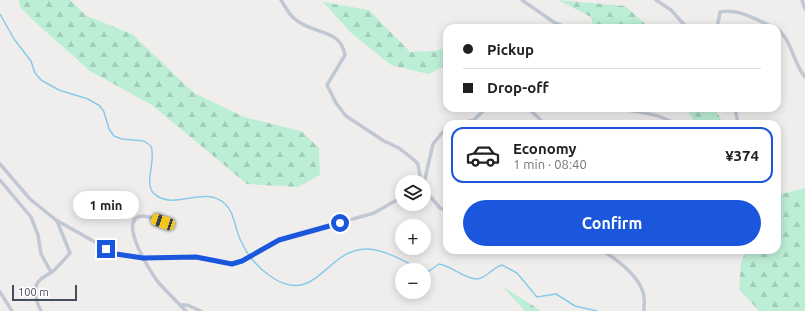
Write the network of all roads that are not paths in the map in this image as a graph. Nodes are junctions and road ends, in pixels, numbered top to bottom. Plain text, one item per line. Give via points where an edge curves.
1 (281, 0) edge
2 (522, 0) edge
3 (656, 0) edge
4 (802, 0) edge
5 (805, 9) edge
6 (558, 24) edge
7 (683, 24) edge
8 (718, 24) edge
9 (766, 24) edge
10 (781, 32) edge
11 (805, 77) edge
12 (482, 112) edge
13 (534, 112) edge
14 (635, 112) edge
15 (474, 120) edge
16 (542, 120) edge
17 (669, 120) edge
18 (443, 132) edge
19 (0, 164) edge
20 (421, 175) edge
21 (425, 175) edge
22 (0, 180) edge
23 (431, 197) edge
24 (395, 201) edge
25 (443, 209) edge
26 (56, 220) junction
27 (163, 222) dead end
28 (607, 254) edge
29 (143, 258) junction
30 (51, 272) junction
31 (0, 292) edge
32 (180, 305) junction
33 (12, 311) edge
34 (41, 311) edge
35 (186, 311) edge
36 (202, 311) edge
37 (644, 311) edge

1 - 20 street via 288,13 299,23 336,38 344,45 345,55 327,86 346,116 399,148 418,164
2 - 6 street
3 - 7 street via 671,10
4 - 5 street
8 - 9 street via 720,12 729,10 740,12
10 - 11 street
12 - 15 street
13 - 16 street
14 - 17 street
18 - 21 street via 433,144
19 - 26 street via 30,199
22 - 30 street via 31,216 41,254
23 - 25 street
24 - 29 street via 374,213 279,240 232,264 196,257
26 - 29 street via 116,254
26 - 30 street via 70,253
27 - 29 street via 142,216 133,221 135,242
28 - 37 street via 623,266 639,284 643,293
29 - 32 street via 158,281
30 - 34 street via 40,280 35,292 36,302
31 - 33 street
32 - 35 street
32 - 36 street

